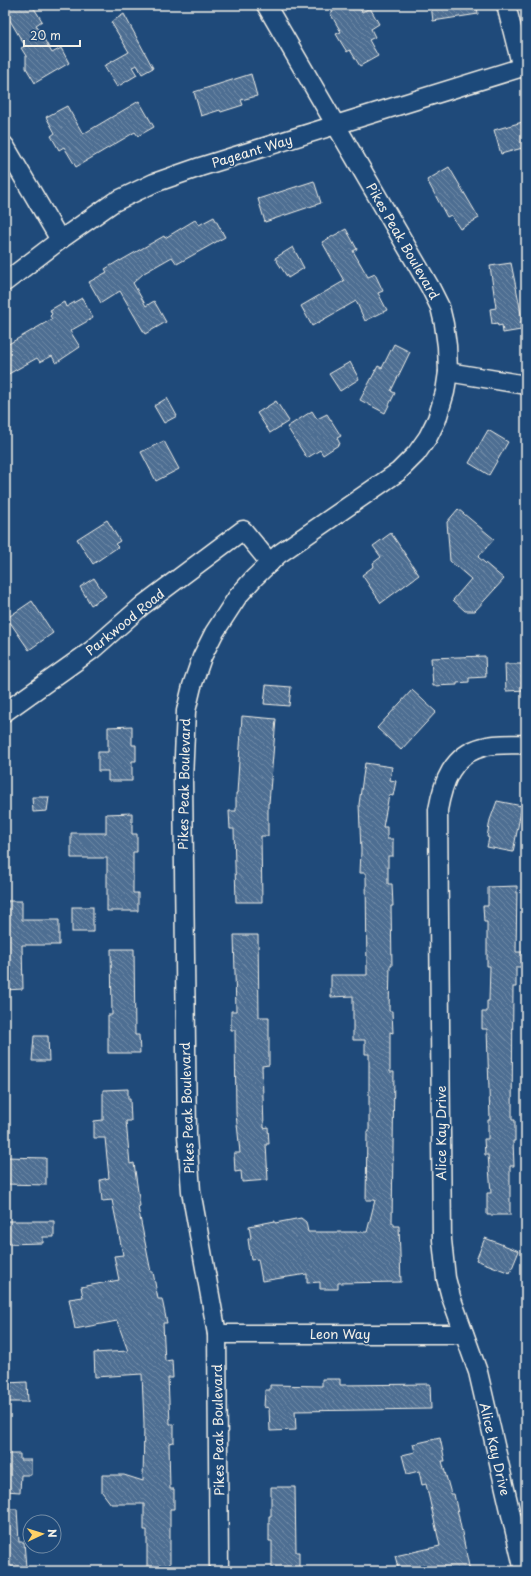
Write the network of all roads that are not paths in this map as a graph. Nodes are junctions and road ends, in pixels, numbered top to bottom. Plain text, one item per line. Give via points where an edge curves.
1 (266, 5) edge
2 (506, 5) edge
3 (524, 67) edge
4 (336, 125) junction
5 (5, 146) edge
6 (60, 240) junction
7 (5, 282) edge
8 (448, 372) junction
9 (526, 385) edge
10 (270, 563) junction
11 (5, 712) edge
12 (526, 744) edge
13 (217, 1334) junction
14 (464, 1334) junction
15 (219, 1571) edge
16 (524, 1571) edge

1 - 4 street, Pikes Peak Boulevard
2 - 3 street
3 - 4 street, Pageant Way
4 - 6 street, Pageant Way via 154,183 114,202
4 - 8 street, Pikes Peak Boulevard via 440,307 447,346
5 - 6 street
6 - 7 street, Pageant Way
8 - 9 street
8 - 10 street, Pikes Peak Boulevard via 437,419 416,454 398,472 279,554
10 - 11 street, Parkwood Road via 243,530 143,605 92,650
10 - 13 street, Pikes Peak Boulevard via 238,596 202,657 186,712 183,741 183,882 190,1191
12 - 14 street, Alice Kay Drive via 484,746 463,756 446,777 438,810 442,1240 446,1278
13 - 14 street, Leon Way
13 - 15 street, Pikes Peak Boulevard
14 - 16 street, Alice Kay Drive via 478,1372

